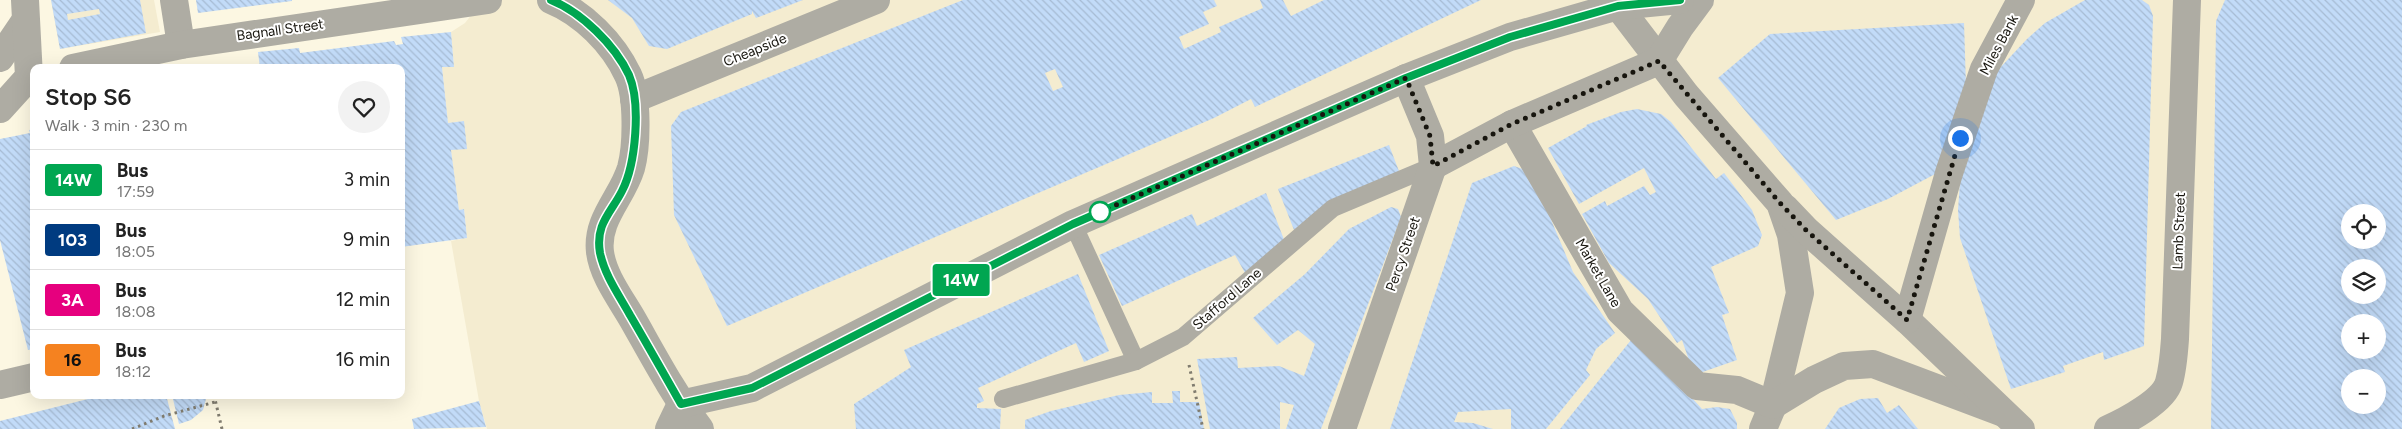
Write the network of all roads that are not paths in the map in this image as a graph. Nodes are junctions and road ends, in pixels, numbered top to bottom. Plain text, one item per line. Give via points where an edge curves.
1 (174, 0) edge
2 (488, 0) edge
3 (551, 0) edge
4 (876, 0) edge
5 (1680, 0) edge
6 (1700, 0) edge
7 (2022, 0) edge
8 (2187, 0) edge
9 (1615, 3) edge
10 (25, 10) edge
11 (181, 45) junction
12 (0, 58) edge
13 (1659, 61) junction
14 (92, 64) edge
15 (30, 65) edge
16 (30, 77) edge
17 (1406, 78) junction
18 (634, 99) junction
19 (0, 109) edge
20 (1512, 124) junction
21 (1433, 166) junction
22 (1780, 203) junction
23 (1073, 224) junction
24 (1907, 320) junction
25 (1136, 361) junction
26 (30, 378) edge
27 (0, 385) edge
28 (1003, 400) dead end
29 (681, 404) junction
30 (1768, 417) edge
31 (2012, 421) edge
32 (669, 429) edge
33 (700, 429) edge
34 (1342, 429) edge
35 (2108, 429) edge

1 - 11 street
2 - 11 street, Bagnall Street
3 - 18 street via 565,6 595,30 629,76
4 - 18 street, Cheapside
5 - 9 street
6 - 13 street
7 - 24 street, Miles Bank via 1984,69 1949,173
8 - 35 street, Lamb Street via 2175,339 2171,374 2169,384 2146,409
9 - 13 street
9 - 17 street via 1510,37
10 - 12 street
10 - 15 street
11 - 14 street, Bagnall Street
13 - 20 street
13 - 22 street
16 - 19 street
17 - 21 street, Percy Street via 1430,136
17 - 23 street
18 - 29 street via 631,166 600,232 600,252 608,278
20 - 21 street
20 - 30 street, Market Lane via 1620,311 1697,386 1737,390
21 - 25 lane, Stafford Lane via 1333,208 1183,337
21 - 34 street, Percy Street
22 - 24 street
22 - 30 street via 1791,235 1800,293
23 - 25 lane
23 - 29 street via 752,388
24 - 31 street
25 - 28 lane, Stafford Lane
26 - 27 street
29 - 32 street
29 - 33 street
30 - 31 street via 1814,380 1844,366 1873,364

